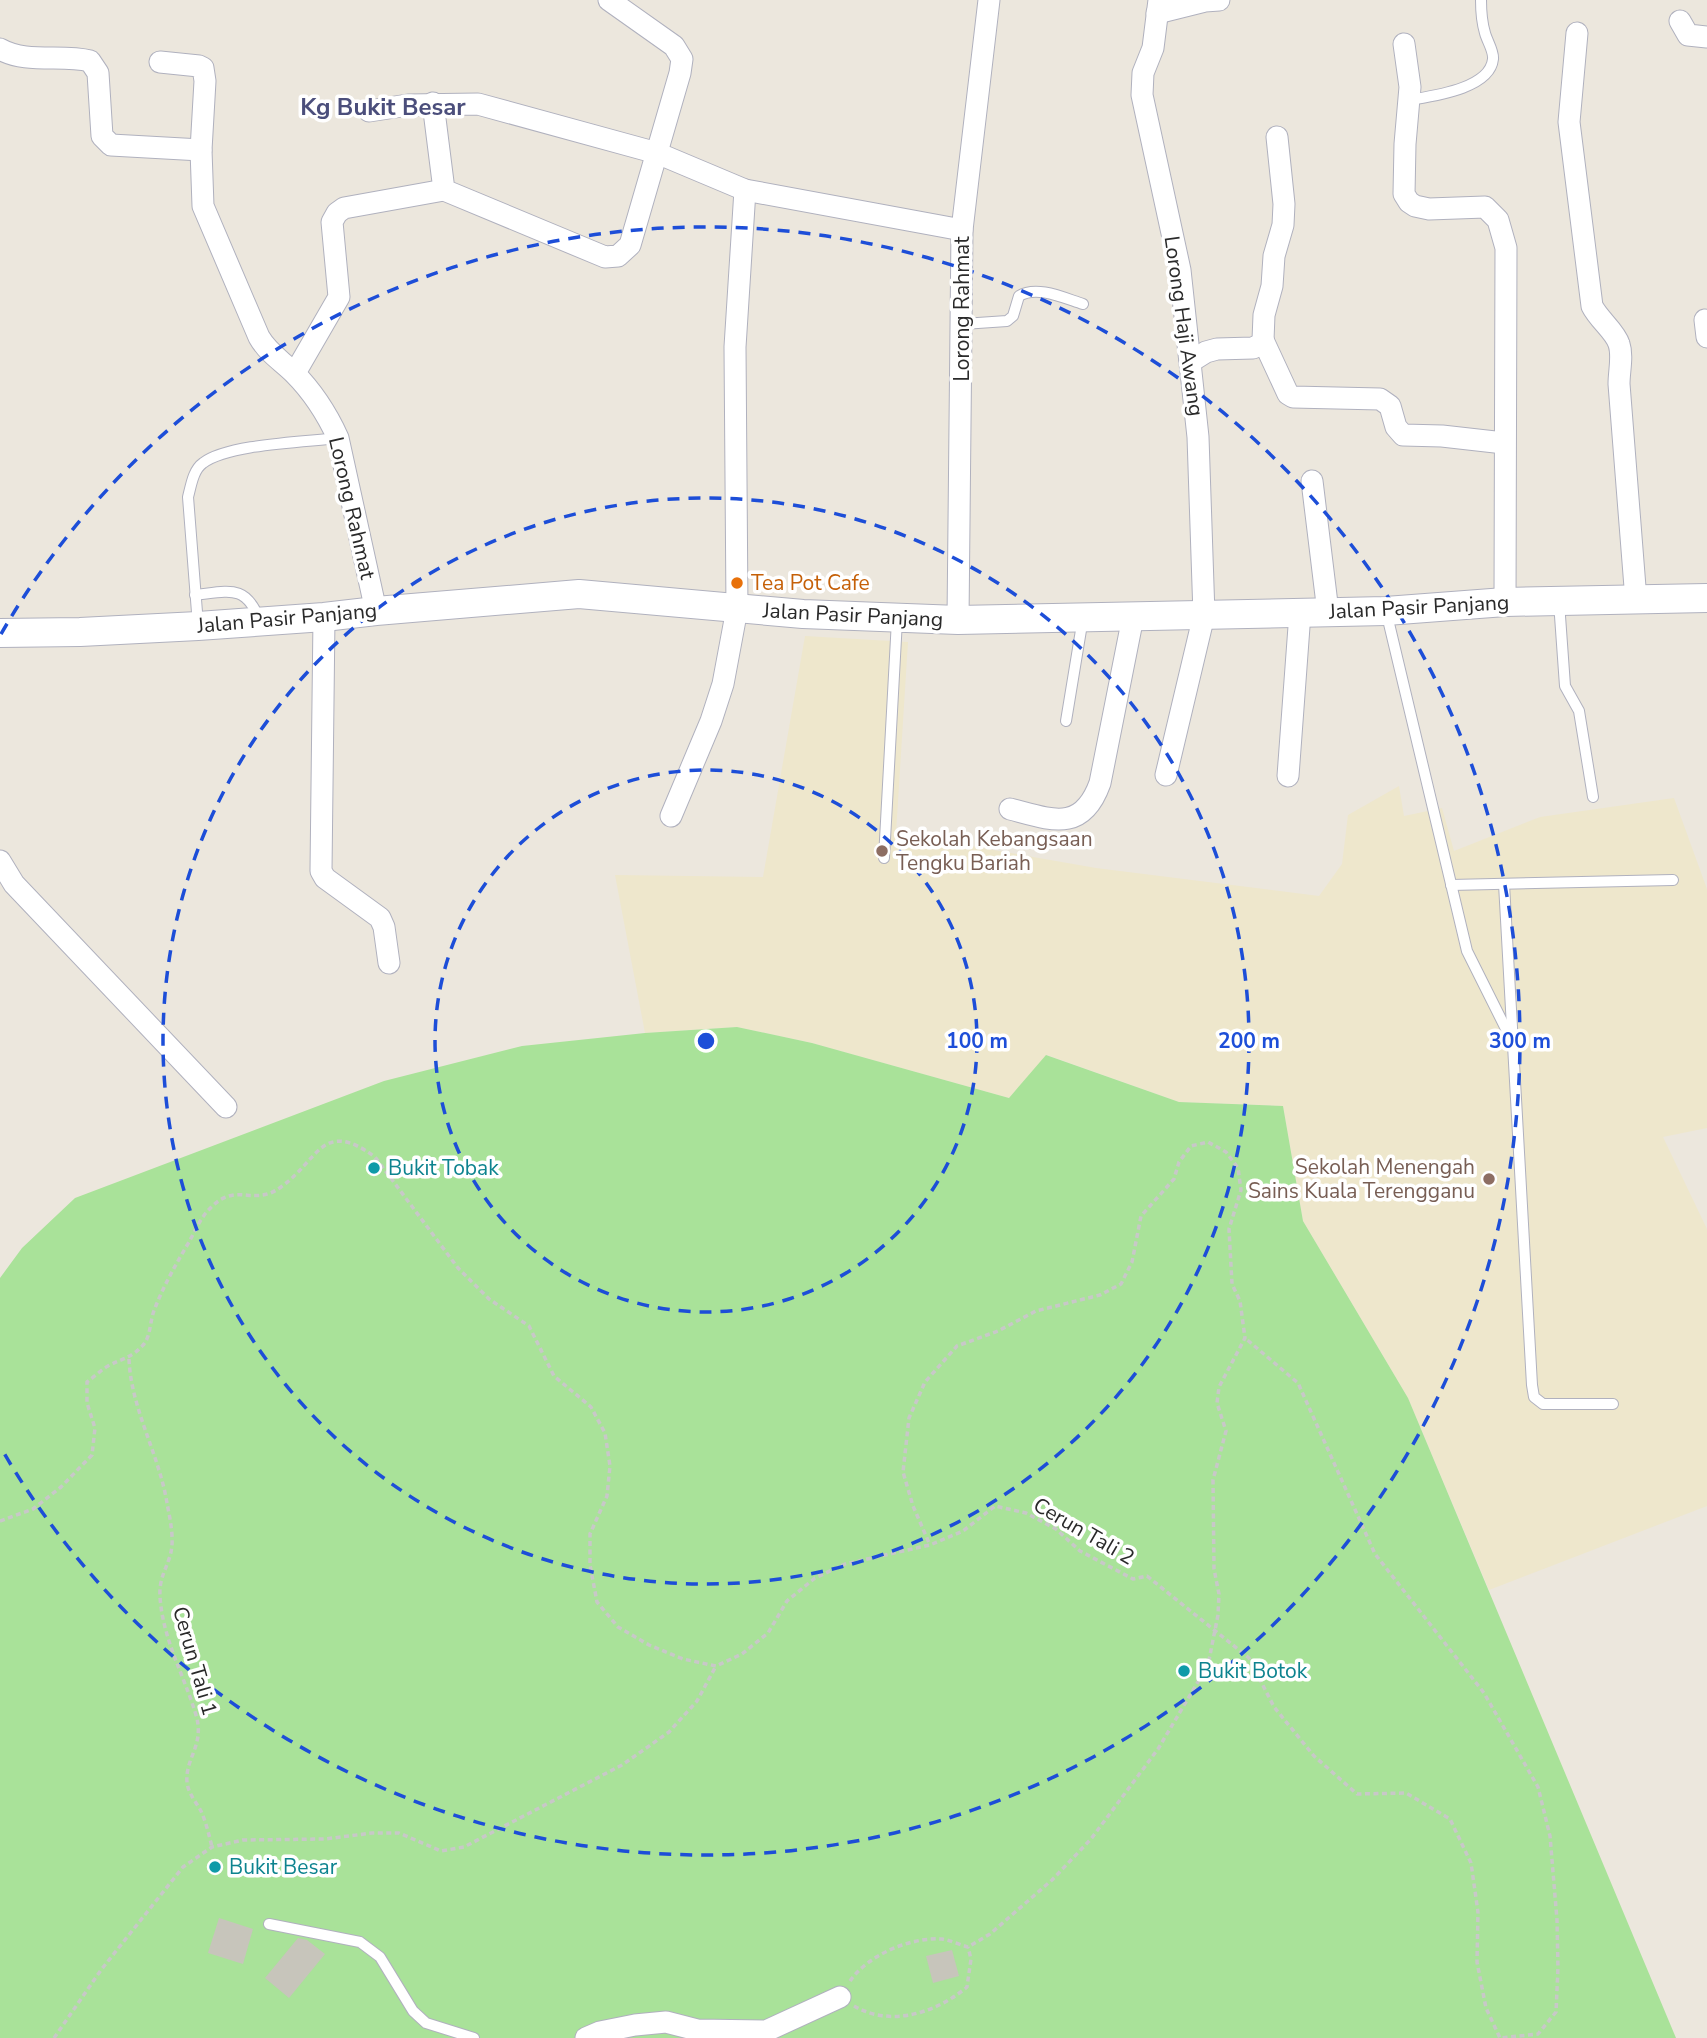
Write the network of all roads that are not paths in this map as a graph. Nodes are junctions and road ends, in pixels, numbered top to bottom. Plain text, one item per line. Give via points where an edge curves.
1 (609, 0) edge
2 (989, 0) edge
3 (1219, 0) edge
4 (1481, 0) edge
5 (1158, 6) edge
6 (1680, 21) dead end
7 (1577, 33) dead end
8 (1707, 37) edge
9 (1404, 44) dead end
10 (0, 49) edge
11 (160, 62) dead end
12 (1409, 100) junction
13 (433, 103) junction
14 (369, 111) dead end
15 (1277, 137) dead end
16 (201, 150) junction
17 (657, 153) junction
18 (444, 190) junction
19 (745, 190) junction
20 (962, 230) junction
21 (1083, 303) dead end
22 (962, 324) junction
23 (1263, 340) junction
24 (1190, 362) junction
25 (295, 373) junction
26 (338, 438) junction
27 (1504, 443) junction
28 (1312, 481) dead end
29 (195, 595) junction
30 (1707, 598) edge
31 (1636, 600) junction
32 (1505, 602) junction
33 (1559, 602) junction
34 (737, 609) junction
35 (376, 611) junction
36 (1386, 611) junction
37 (1300, 612) junction
38 (1328, 612) junction
39 (1204, 615) junction
40 (324, 617) junction
41 (897, 617) junction
42 (1133, 617) junction
43 (1083, 618) junction
44 (958, 620) junction
45 (260, 621) junction
46 (198, 626) junction
47 (0, 634) edge
48 (1066, 721) dead end
49 (1166, 775) dead end
50 (1287, 776) dead end
51 (1593, 797) dead end
52 (1010, 810) dead end
53 (671, 816) dead end
54 (884, 858) dead end
55 (0, 862) edge
56 (1673, 880) dead end
57 (1504, 884) junction
58 (7, 885) edge
59 (1451, 885) junction
60 (389, 963) dead end
61 (1513, 1042) junction
62 (226, 1107) dead end
63 (1613, 1404) dead end
64 (269, 1924) dead end
65 (840, 1997) road end
66 (474, 2038) edge
67 (586, 2038) edge

1 - 17 street via 674,46 682,59
2 - 20 street, Lorong Rahmat
3 - 5 street
4 - 12 lane via 1493,58 1487,75 1471,85
5 - 24 street, Lorong Haji Awang via 1142,95 1181,270
6 - 8 street via 1688,35
7 - 31 street via 1569,122 1592,306 1620,351
9 - 12 street
10 - 16 street via 19,56 90,61 99,73 102,136 111,145
11 - 16 street, Lorong Rahmat via 204,68
12 - 27 street via 1404,194 1409,202 1429,209 1485,207 1502,231 1506,248
13 - 14 street
13 - 17 street via 478,104
13 - 18 street
15 - 23 street via 1283,225 1274,256
16 - 25 street, Lorong Rahmat via 203,206 209,223 259,338
17 - 18 street via 630,245 618,256 605,257
17 - 19 street
18 - 25 street via 337,213 332,222 339,297
19 - 20 street
19 - 34 street via 735,347
20 - 22 street, Lorong Rahmat
21 - 22 lane via 1026,292 1019,296 1007,321
22 - 44 street, Lorong Rahmat
23 - 24 street via 1253,348 1217,349
23 - 27 street via 1293,397 1380,399 1390,406 1403,435
24 - 39 street, Lorong Haji Awang via 1198,437
25 - 26 street, Lorong Rahmat via 328,415
26 - 29 lane via 219,453 201,464 188,497
26 - 35 street, Lorong Rahmat
27 - 32 street
28 - 38 street
29 - 45 lane via 242,594 254,604
29 - 46 lane
30 - 31 main road, Jalan Pasir Panjang
31 - 33 main road, Jalan Pasir Panjang
32 - 33 main road, Jalan Pasir Panjang
32 - 36 main road, Jalan Pasir Panjang
33 - 51 lane via 1564,686 1579,711
34 - 35 main road, Jalan Pasir Panjang via 579,594
34 - 41 main road, Jalan Pasir Panjang
34 - 53 street via 723,684
35 - 40 main road, Jalan Pasir Panjang
36 - 38 main road, Jalan Pasir Panjang
36 - 59 lane
37 - 38 main road, Jalan Pasir Panjang
37 - 39 main road, Jalan Pasir Panjang
37 - 50 street
39 - 42 main road, Jalan Pasir Panjang
39 - 49 street, Lorong Haji Awang
40 - 45 main road, Jalan Pasir Panjang
40 - 60 street via 321,871 380,918
41 - 44 main road, Jalan Pasir Panjang
41 - 54 lane
42 - 43 main road, Jalan Pasir Panjang
42 - 52 street via 1094,801 1069,818 1050,820
43 - 44 main road, Jalan Pasir Panjang
43 - 48 lane
45 - 46 main road, Jalan Pasir Panjang
46 - 47 main road, Jalan Pasir Panjang
55 - 58 street
56 - 57 lane
57 - 59 lane
57 - 61 lane
58 - 62 street
59 - 61 lane via 1467,951
61 - 63 lane via 1534,1397 1543,1404
64 - 66 lane via 359,1941 380,1957 420,2017
65 - 67 street via 766,2031 697,2031 666,2022

